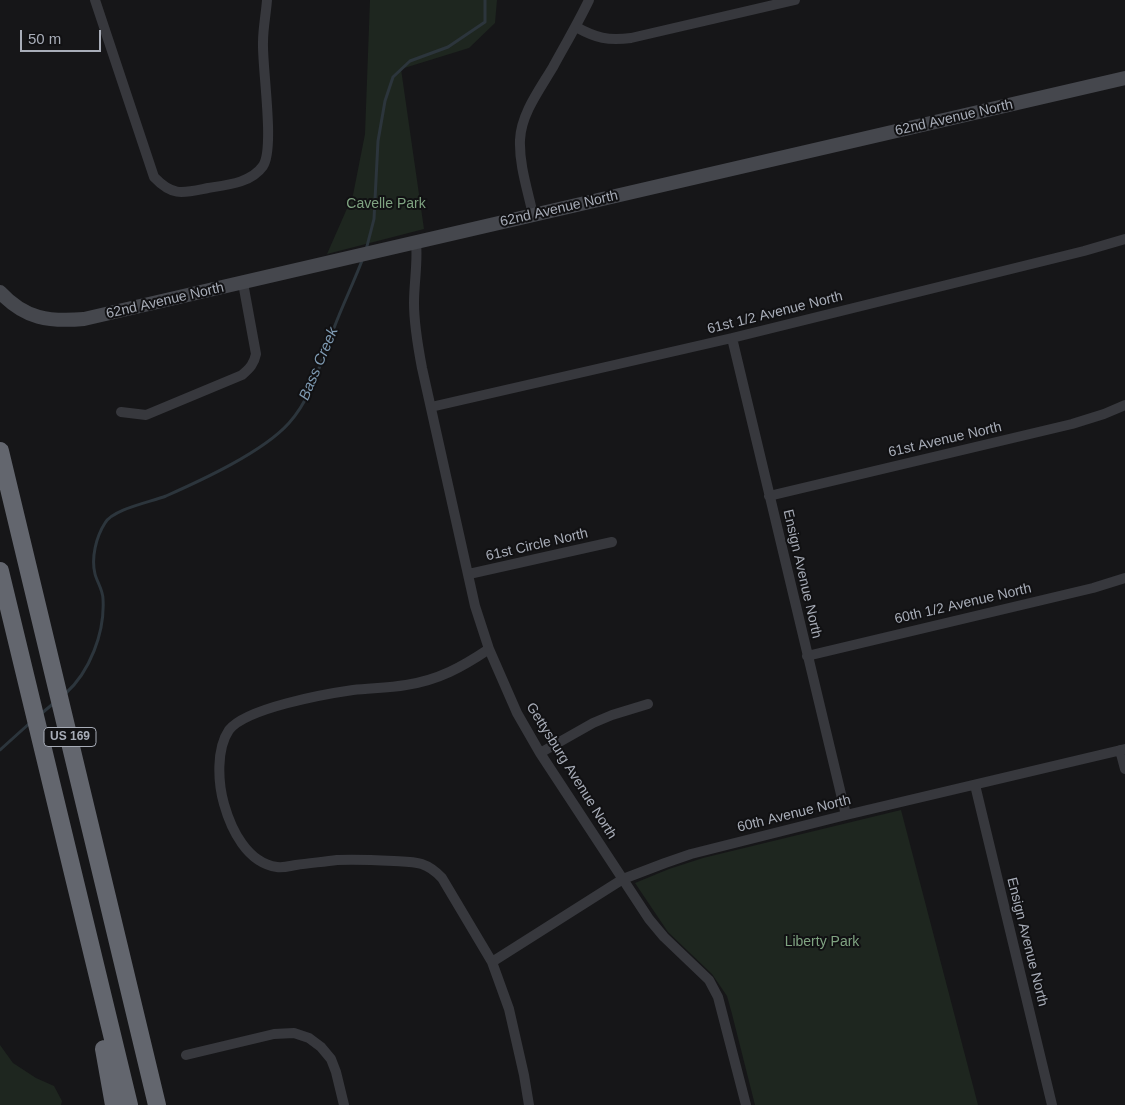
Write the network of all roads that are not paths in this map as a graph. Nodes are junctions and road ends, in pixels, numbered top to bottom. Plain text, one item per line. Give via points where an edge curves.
1 (94, 0) edge
2 (267, 0) edge
3 (589, 0) edge
4 (795, 0) edge
5 (576, 27) junction
6 (1125, 78) edge
7 (533, 215) junction
8 (1125, 240) edge
9 (416, 242) junction
10 (243, 283) junction
11 (0, 292) edge
12 (732, 338) junction
13 (1125, 405) edge
14 (431, 407) junction
15 (121, 412) dead end
16 (0, 452) edge
17 (770, 496) junction
18 (612, 542) dead end
19 (0, 571) edge
20 (469, 574) junction
21 (1125, 578) edge
22 (489, 649) junction
23 (807, 656) junction
24 (648, 704) dead end
25 (1123, 749) edge
26 (540, 753) junction
27 (1125, 769) edge
28 (975, 785) junction
29 (846, 815) junction
30 (623, 879) junction
31 (492, 962) junction
32 (94, 964) junction
33 (138, 1023) junction
34 (186, 1055) dead end
35 (114, 1105) edge
36 (129, 1105) edge
37 (157, 1105) edge
38 (166, 1105) edge
39 (344, 1105) edge
40 (529, 1105) edge
41 (746, 1105) edge
42 (1052, 1105) edge

1 - 2 street via 154,177 172,191 184,193 241,182 263,166 268,154 262,41
3 - 5 street
4 - 5 street via 631,38 602,38
5 - 7 street via 523,123 521,155
6 - 7 street, 62nd Avenue North
7 - 9 street, 62nd Avenue North
8 - 12 street, 61st 1/2 Avenue North
9 - 10 street, 62nd Avenue North
9 - 14 street, Gettysburg Avenue North via 416,335
10 - 11 street, 62nd Avenue North via 68,320 35,317
10 - 15 street via 256,354 249,369 146,415
12 - 14 street, 61st 1/2 Avenue North
12 - 17 street, Ensign Avenue North
13 - 17 street, 61st Avenue North via 1072,424
14 - 20 street, Gettysburg Avenue North
16 - 33 highway, US 169
17 - 23 street, Ensign Avenue North
18 - 20 street, 61st Circle North
19 - 32 highway, US 169
20 - 22 street, Gettysburg Avenue North
21 - 23 street, 60th 1/2 Avenue North
22 - 26 street, Gettysburg Avenue North via 517,712
22 - 31 street via 450,673 428,680 313,697 249,715 229,731 222,750 220,782 230,822 248,853 259,861 277,868 340,860 426,865 442,878
23 - 29 street, Ensign Avenue North
24 - 26 street via 593,723
25 - 27 street
25 - 28 street, 60th Avenue North
26 - 30 street, Gettysburg Avenue North
28 - 29 street, 60th Avenue North
28 - 42 street, Ensign Avenue North
29 - 30 street, 60th Avenue North via 691,854
30 - 31 street, 60th Avenue North
30 - 41 street, Gettysburg Avenue North via 659,931 708,980 718,997
31 - 40 street via 509,1009
32 - 35 highway
32 - 36 highway, US 169
33 - 37 highway, US 169
33 - 38 highway
34 - 39 street via 274,1034 294,1033 309,1038 331,1058

